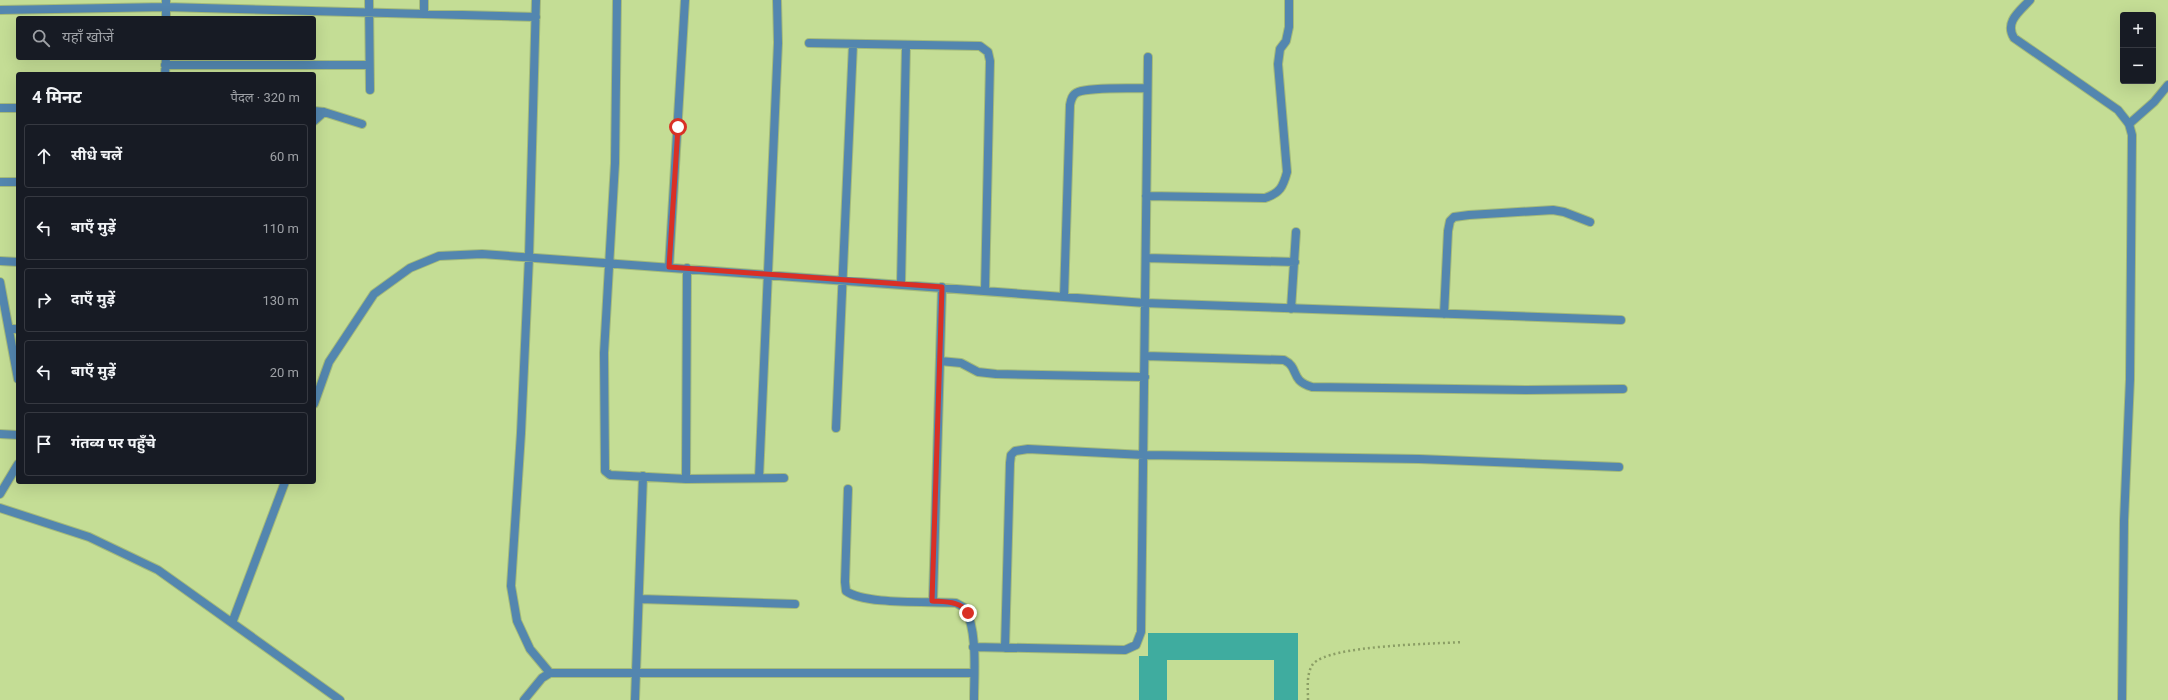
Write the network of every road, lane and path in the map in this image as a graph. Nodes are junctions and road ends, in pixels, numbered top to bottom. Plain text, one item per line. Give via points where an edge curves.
1 (369, 0) edge
2 (424, 0) edge
3 (536, 0) edge
4 (617, 0) edge
5 (685, 0) edge
6 (778, 0) edge
7 (1289, 0) edge
8 (2030, 0) edge
9 (166, 4) edge
10 (0, 10) edge
11 (369, 12) junction
12 (424, 14) junction
13 (166, 16) edge
14 (536, 17) junction
15 (809, 43) dead end
16 (853, 44) junction
17 (906, 46) junction
18 (1148, 57) dead end
19 (166, 62) edge
20 (369, 65) junction
21 (165, 72) edge
22 (2168, 85) edge
23 (1147, 88) junction
24 (370, 90) dead end
25 (0, 108) edge
26 (16, 108) edge
27 (316, 111) edge
28 (324, 112) junction
29 (316, 119) edge
30 (362, 124) dead end
31 (2129, 124) junction
32 (0, 182) edge
33 (16, 182) edge
34 (1146, 196) junction
35 (1590, 222) dead end
36 (1296, 232) dead end
37 (529, 257) junction
38 (1146, 258) junction
39 (0, 261) edge
40 (16, 262) edge
41 (1295, 262) junction
42 (609, 263) junction
43 (669, 267) junction
44 (687, 268) junction
45 (769, 274) junction
46 (843, 279) junction
47 (0, 282) edge
48 (901, 284) junction
49 (942, 287) junction
50 (985, 291) junction
51 (1064, 297) junction
52 (1145, 303) junction
53 (1291, 309) junction
54 (1444, 314) junction
55 (1621, 320) dead end
56 (9, 329) junction
57 (16, 329) edge
58 (1145, 356) junction
59 (940, 361) junction
60 (16, 368) edge
61 (1145, 377) junction
62 (1623, 389) dead end
63 (316, 398) edge
64 (836, 428) dead end
65 (0, 434) edge
66 (16, 435) edge
67 (1144, 455) junction
68 (16, 467) edge
69 (1619, 467) dead end
70 (643, 476) junction
71 (758, 478) junction
72 (784, 478) dead end
73 (686, 479) junction
74 (283, 484) edge
75 (848, 489) dead end
76 (0, 494) edge
77 (0, 508) edge
78 (640, 599) junction
79 (932, 601) junction
80 (795, 604) dead end
81 (232, 623) junction
82 (1462, 642) dead end
83 (973, 647) junction
84 (1005, 648) junction
85 (636, 672) junction
86 (550, 673) junction
87 (974, 673) junction
88 (340, 700) edge
89 (524, 700) edge
90 (635, 700) edge
91 (974, 700) edge
92 (1308, 700) edge
93 (2122, 700) edge

1 - 11 street
2 - 12 street
3 - 14 street
4 - 42 street via 615,163
5 - 43 street
6 - 45 street
7 - 34 street via 1289,27 1286,41 1280,49 1278,64 1287,172 1284,186 1277,194 1265,198
8 - 31 street via 2012,20 2010,27 2014,38 2118,110
9 - 10 street
9 - 11 street
9 - 13 street
11 - 12 street
11 - 20 street
12 - 14 street
14 - 37 street
15 - 16 street
16 - 17 street
16 - 46 street
17 - 48 street
17 - 50 street via 980,46 988,52 990,61
18 - 23 street
19 - 20 street
19 - 21 street
20 - 24 street
22 - 31 street via 2154,102
23 - 34 street
23 - 51 street via 1092,90 1077,92 1072,97
25 - 26 street
27 - 28 street
28 - 29 street
28 - 30 street
31 - 93 street via 2132,135 2131,355 2124,521
32 - 33 street
34 - 38 street
35 - 54 street via 1553,210 1477,214 1454,218 1450,221 1448,231
36 - 41 street
37 - 42 street
37 - 63 street via 482,254 439,256 410,268 374,294 329,362
37 - 86 street via 512,586 517,622 530,649
38 - 41 street
38 - 52 street
39 - 40 street
41 - 53 street
42 - 43 street
42 - 70 street via 604,353 604,465 610,475
43 - 44 street
44 - 45 street
44 - 73 street
45 - 46 street
45 - 71 street
46 - 48 street
46 - 64 street
47 - 56 street
48 - 49 street
49 - 50 street
49 - 59 street
50 - 51 street
51 - 52 street
52 - 53 street
52 - 58 street
53 - 54 street
54 - 55 street
56 - 57 street
56 - 60 street
58 - 61 street
58 - 62 street via 1284,360 1292,366 1302,384 1312,387
59 - 61 street via 960,363 978,372 996,374
59 - 79 street
61 - 67 street
65 - 66 street
67 - 69 street via 1419,459
67 - 84 street via 1141,632 1136,645 1125,650
67 - 84 street via 1028,449 1015,451 1011,455
68 - 76 street
70 - 73 street
70 - 78 street
71 - 72 street
71 - 73 street
74 - 81 street
75 - 79 street via 846,591 868,600
77 - 81 street via 89,538 158,570
78 - 80 street
78 - 85 street
79 - 83 street via 956,603 966,608
81 - 88 street
82 - 92 path via 1345,650 1320,657 1308,674
83 - 84 street
83 - 87 street
85 - 86 street
85 - 87 street
85 - 90 street
86 - 89 street via 542,678
87 - 91 street

